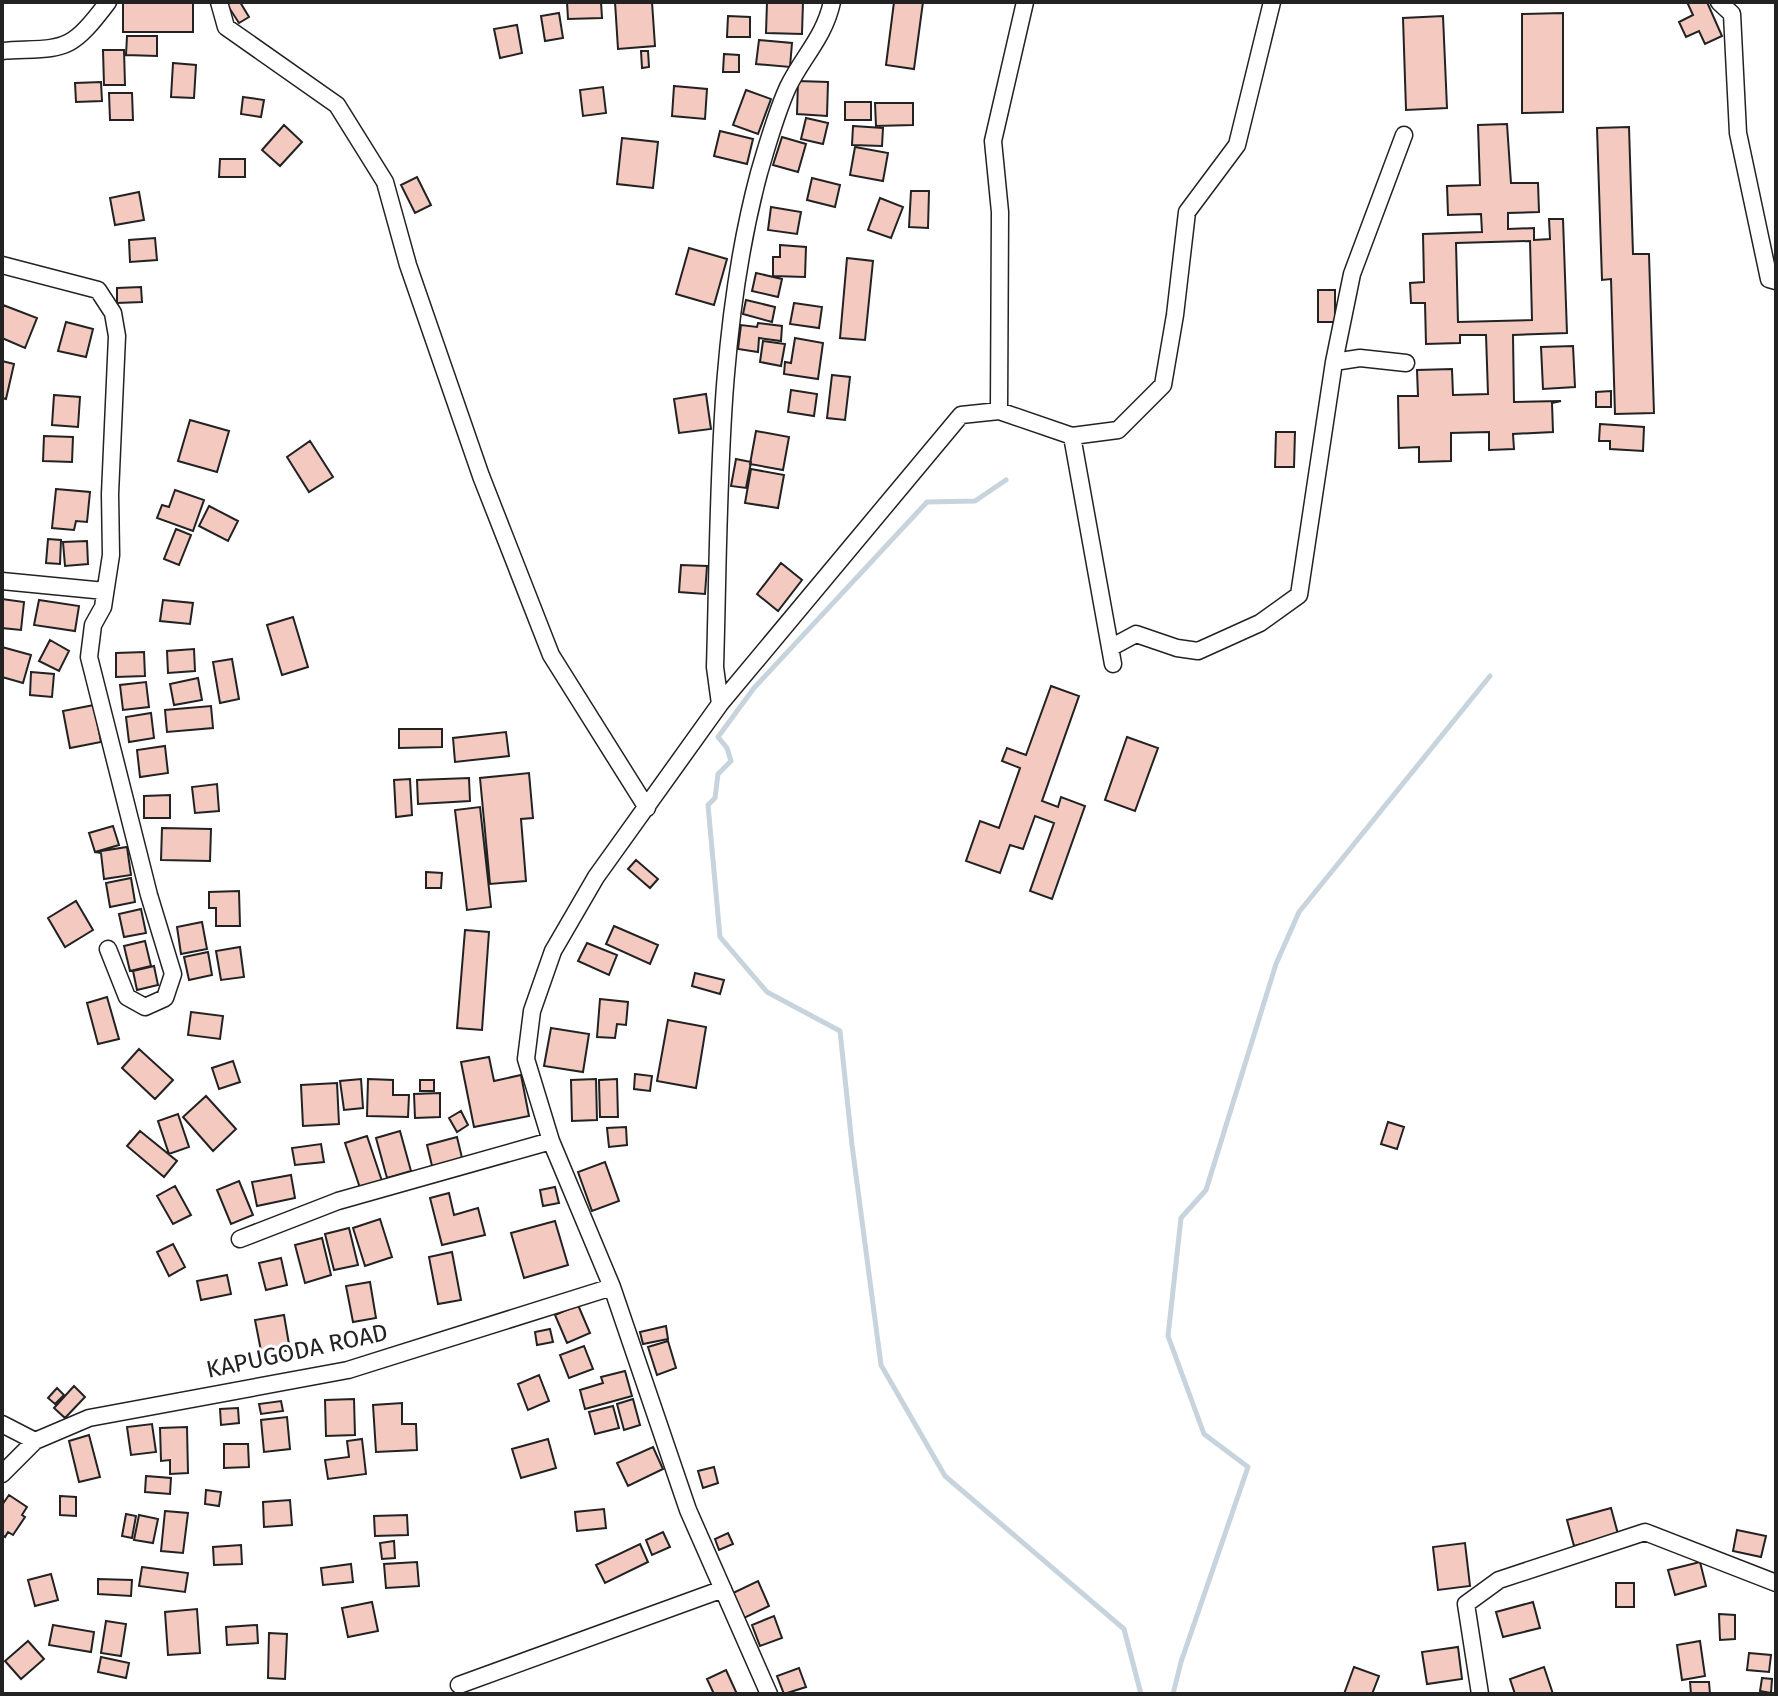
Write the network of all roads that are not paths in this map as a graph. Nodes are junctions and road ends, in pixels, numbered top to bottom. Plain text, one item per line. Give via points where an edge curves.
1 (108, 2) edge
2 (219, 2) edge
3 (832, 2) edge
4 (1025, 2) edge
5 (1272, 2) edge
6 (1719, 2) edge
7 (2, 51) edge
8 (1404, 135) dead end
9 (2, 265) edge
10 (1776, 281) edge
11 (1334, 362) junction
12 (1406, 363) dead end
13 (999, 411) junction
14 (1072, 436) junction
15 (2, 581) edge
16 (105, 591) junction
17 (720, 704) junction
18 (647, 808) junction
19 (108, 949) dead end
20 (551, 1141) junction
21 (240, 1239) dead end
22 (612, 1287) junction
23 (2, 1424) edge
24 (35, 1441) junction
25 (2, 1474) edge
26 (1776, 1583) edge
27 (723, 1589) junction
28 (459, 1685) dead end
29 (769, 1694) edge
30 (1480, 1694) edge

1 - 7 street via 72,43 53,50
2 - 18 street via 226,27 337,105 385,182 481,476 551,655
3 - 17 street via 827,24 788,88 759,174 734,294 722,410 715,667
4 - 13 street via 993,141 1000,212
5 - 14 street via 1237,145 1187,212 1163,385 1118,430
6 - 10 street via 1732,14 1738,133 1769,279
8 - 11 street via 1352,274
9 - 16 street via 98,290 113,313 117,369 111,555
11 - 12 street via 1360,358
11 - 14 street via 1299,595 1260,623 1198,651 1136,634 1112,656
13 - 14 street
13 - 17 street via 961,415
15 - 16 street
16 - 19 street via 89,657 173,974 165,998 145,1007 127,997
17 - 18 street
18 - 20 street via 596,877 553,951 532,1011 526,1059
20 - 21 street via 338,1201
20 - 22 street
22 - 24 street, KAPUGODA ROAD via 348,1370 89,1418
22 - 27 street via 688,1510
23 - 24 street
24 - 25 street, KAPUGODA ROAD
26 - 30 street via 1645,1532 1499,1580 1466,1604
27 - 28 street
27 - 29 street

